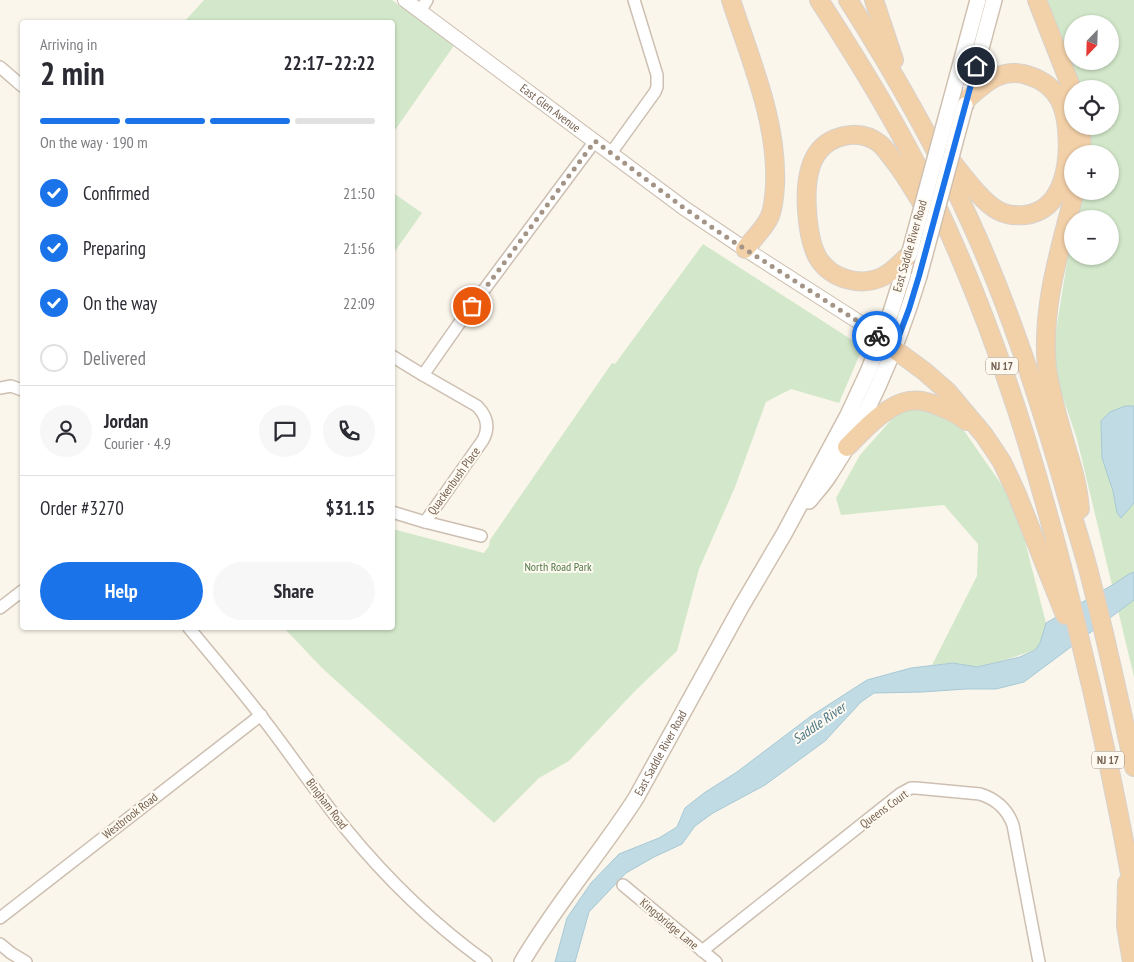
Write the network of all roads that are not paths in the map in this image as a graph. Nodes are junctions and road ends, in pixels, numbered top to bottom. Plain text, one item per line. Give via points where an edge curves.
1 (406, 0) edge
2 (634, 0) edge
3 (731, 0) edge
4 (819, 0) edge
5 (848, 0) edge
6 (874, 0) edge
7 (978, 0) edge
8 (994, 0) edge
9 (1037, 0) edge
10 (424, 5) edge
11 (0, 67) edge
12 (1068, 80) edge
13 (20, 84) edge
14 (906, 96) junction
15 (966, 102) junction
16 (925, 130) junction
17 (595, 141) junction
18 (611, 153) junction
19 (1073, 200) edge
20 (744, 249) junction
21 (909, 255) junction
22 (966, 271) junction
23 (887, 344) junction
24 (395, 358) edge
25 (423, 375) junction
26 (0, 388) edge
27 (20, 389) edge
28 (984, 436) junction
29 (847, 447) junction
30 (395, 513) edge
31 (425, 522) junction
32 (784, 534) junction
33 (481, 536) dead end
34 (1087, 567) junction
35 (1060, 584) junction
36 (20, 593) edge
37 (0, 608) edge
38 (191, 630) edge
39 (261, 716) junction
40 (1134, 767) edge
41 (1127, 855) junction
42 (623, 885) dead end
43 (1134, 895) edge
44 (0, 918) edge
45 (0, 944) edge
46 (702, 951) junction
47 (26, 962) edge
48 (486, 962) edge
49 (522, 962) edge
50 (716, 962) edge
51 (1040, 962) edge
52 (1132, 962) edge

1 - 10 street, East Glen Avenue
2 - 18 street via 657,75 657,87
3 - 20 highway via 767,113 775,156 771,214
4 - 22 highway, NJ 17 via 898,130
5 - 14 highway, NJ 17
6 - 14 highway
7 - 21 main road, East Saddle River Road, bridge
8 - 15 main road
9 - 12 highway
10 - 17 street, East Glen Avenue
11 - 13 street
14 - 16 highway, NJ 17
15 - 16 highway via 992,79 1012,73 1034,77 1054,91 1065,114 1068,154 1060,189 1045,206 1031,214 1014,216 991,206
15 - 23 main road, bridge via 909,309
16 - 34 highway, NJ 17 via 971,221 1015,333 1051,440
17 - 18 street, East Glen Avenue
17 - 25 street
18 - 20 street, East Glen Avenue
19 - 34 highway via 1050,292 1046,355 1053,399 1076,482
20 - 23 street, East Glen Avenue via 862,324
21 - 22 highway via 886,274 860,282 836,275 819,259 809,230 806,191 812,163 826,144 856,135 878,143 902,171
21 - 23 main road, East Saddle River Road via 891,312
22 - 35 highway, NJ 17 via 1034,464
23 - 28 highway via 948,391
23 - 29 main road, East Saddle River Road via 869,406
23 - 32 main road, East Saddle River Road via 868,372
24 - 25 street
25 - 31 street, Quackenbush Place via 477,406 483,412 487,428 483,440
26 - 27 street via 11,386
28 - 29 highway via 951,411 929,402 910,400 878,418
28 - 35 highway via 1002,462
29 - 32 main road, East Saddle River Road via 830,475
30 - 31 street
31 - 33 street
32 - 49 main road, East Saddle River Road via 636,798
34 - 40 highway, NJ 17
35 - 41 highway, NJ 17 via 1086,666
36 - 37 street
38 - 39 street, Bingham Road
39 - 44 street, Westbrook Road
39 - 48 street, Bingham Road via 370,857 439,925
41 - 43 highway, NJ 17
41 - 52 highway via 1126,926
42 - 46 street, Kingsbridge Lane
45 - 47 street
46 - 50 street, Kingsbridge Lane
46 - 51 street, Queens Court via 900,794 916,788 980,794 998,802 1004,809 1013,825

